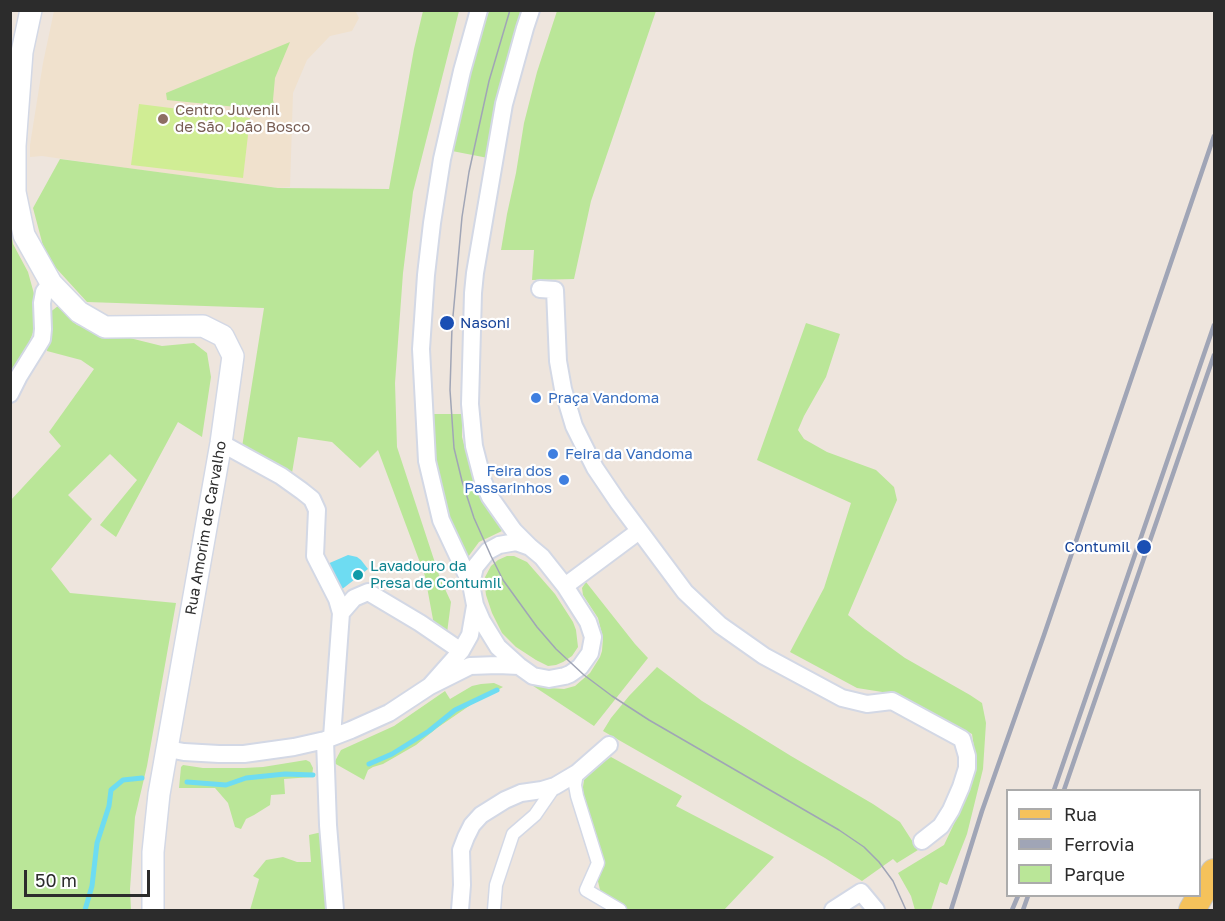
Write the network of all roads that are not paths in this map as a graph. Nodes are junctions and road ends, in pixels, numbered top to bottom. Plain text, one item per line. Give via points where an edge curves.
1 (32, 10) edge
2 (479, 10) edge
3 (531, 10) edge
4 (51, 283) junction
5 (540, 289) dead end
6 (10, 394) edge
7 (221, 443) junction
8 (639, 531) junction
9 (531, 547) junction
10 (471, 584) junction
11 (565, 586) junction
12 (475, 605) junction
13 (342, 614) junction
14 (461, 651) junction
15 (519, 666) junction
16 (430, 686) junction
17 (328, 739) junction
18 (609, 745) dead end
19 (168, 749) junction
20 (577, 773) junction
21 (555, 786) junction
22 (922, 841) dead end
23 (1215, 872) edge
24 (1201, 895) edge
25 (1200, 897) edge
26 (153, 910) edge
27 (336, 910) edge
28 (460, 910) edge
29 (494, 910) edge
30 (620, 910) edge
31 (833, 910) edge
32 (876, 910) edge
33 (1192, 910) edge

1 - 4 street, Rua Amorim de Carvalho via 22,52 15,192 24,235
2 - 10 street via 438,184 421,349 427,462 441,520
3 - 9 street via 504,104 475,273 470,404 474,446 483,481 514,531
4 - 6 street via 42,303 42,339
4 - 7 street, Rua Amorim de Carvalho via 79,312 105,327 203,326 223,336 232,356
5 - 8 street via 555,290 558,361 574,426 595,468
7 - 13 street via 281,476 312,499 317,510 315,556
7 - 19 street, Rua Amorim de Carvalho
8 - 11 street
8 - 22 street via 685,592 720,625 764,656 842,698 867,704 892,701 962,739 967,768 961,787 941,826
9 - 10 street via 516,542 488,551 475,567
9 - 11 street
10 - 12 street
11 - 15 street via 588,622 593,637 590,653 570,674 549,679 533,676
12 - 14 street via 470,635
12 - 15 street via 498,647
13 - 14 street via 354,598 368,592
13 - 17 street
14 - 16 street
15 - 16 street via 470,666
16 - 17 street via 389,713
17 - 19 street via 244,754
17 - 27 street via 328,825
18 - 20 street
19 - 26 street, Rua Amorim de Carvalho via 155,822
20 - 21 street
20 - 30 street via 577,796 597,863 586,890
21 - 28 street via 505,800 472,825 461,850
21 - 29 street via 535,815 513,834 496,885
23 - 24 main road
25 - 33 main road
31 - 32 street via 861,892

